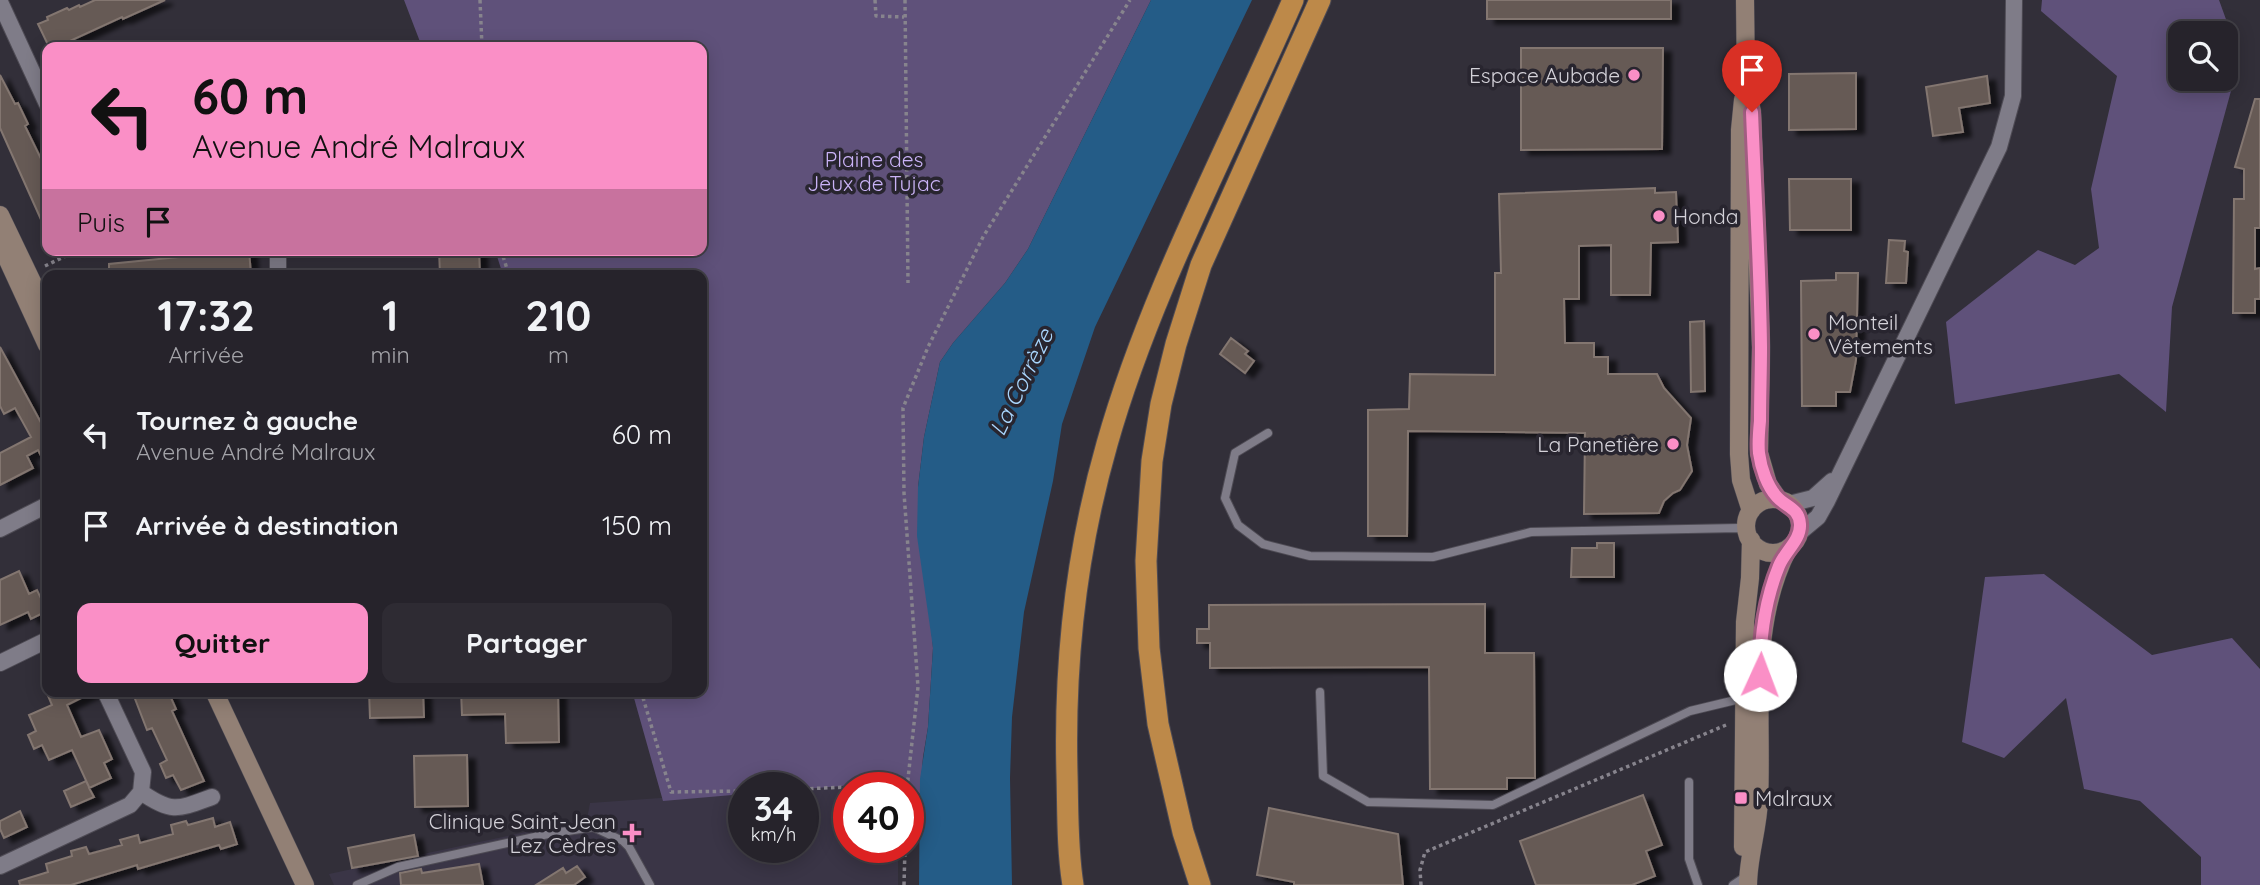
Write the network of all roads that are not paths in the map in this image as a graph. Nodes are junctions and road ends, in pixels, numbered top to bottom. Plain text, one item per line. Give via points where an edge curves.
1 (1293, 0) edge
2 (1320, 0) edge
3 (1745, 0) edge
4 (2014, 0) edge
5 (0, 1) edge
6 (1746, 82) junction
7 (42, 93) edge
8 (0, 215) edge
9 (0, 243) edge
10 (42, 303) edge
11 (42, 334) edge
12 (1268, 433) dead end
13 (1837, 477) junction
14 (1784, 502) junction
15 (42, 508) edge
16 (1751, 510) junction
17 (0, 529) edge
18 (1800, 532) junction
19 (1749, 535) junction
20 (1788, 549) junction
21 (42, 642) edge
22 (0, 663) edge
23 (1320, 692) dead end
24 (108, 697) edge
25 (217, 697) edge
26 (1744, 698) junction
27 (1689, 782) dead end
28 (141, 792) junction
29 (212, 797) dead end
30 (0, 866) edge
31 (1743, 882) edge
32 (305, 885) edge
33 (356, 885) edge
34 (650, 885) edge
35 (1073, 885) edge
36 (1200, 885) edge
37 (1698, 885) edge

1 - 35 highway via 1147,329 1098,478 1077,577 1069,654 1066,737
2 - 36 highway via 1201,265 1161,404 1152,461 1146,561 1150,661 1158,724
3 - 6 street
4 - 13 street via 2013,96 1999,147
5 - 7 street
6 - 14 street via 1752,112 1761,347 1759,453 1768,484
6 - 16 street via 1740,130 1739,454
8 - 10 street
9 - 11 street
12 - 19 lane via 1235,453 1226,498 1238,525 1263,544 1310,556 1433,557 1531,532 1739,528
13 - 14 street via 1813,498
13 - 18 street via 1818,517
14 - 16 street via 1769,499
14 - 18 street via 1796,511
15 - 17 street
16 - 19 street
18 - 20 street
19 - 20 street via 1758,548 1768,552
19 - 26 street
20 - 31 street via 1765,614 1759,803
21 - 22 street
23 - 26 lane via 1323,776 1368,803 1479,805 1493,805 1690,711
24 - 28 street via 143,772
25 - 32 street
26 - 31 street
27 - 37 lane via 1689,859
28 - 29 street via 157,804 180,809
28 - 30 street via 130,805
33 - 34 lane via 398,867 593,827 629,847

